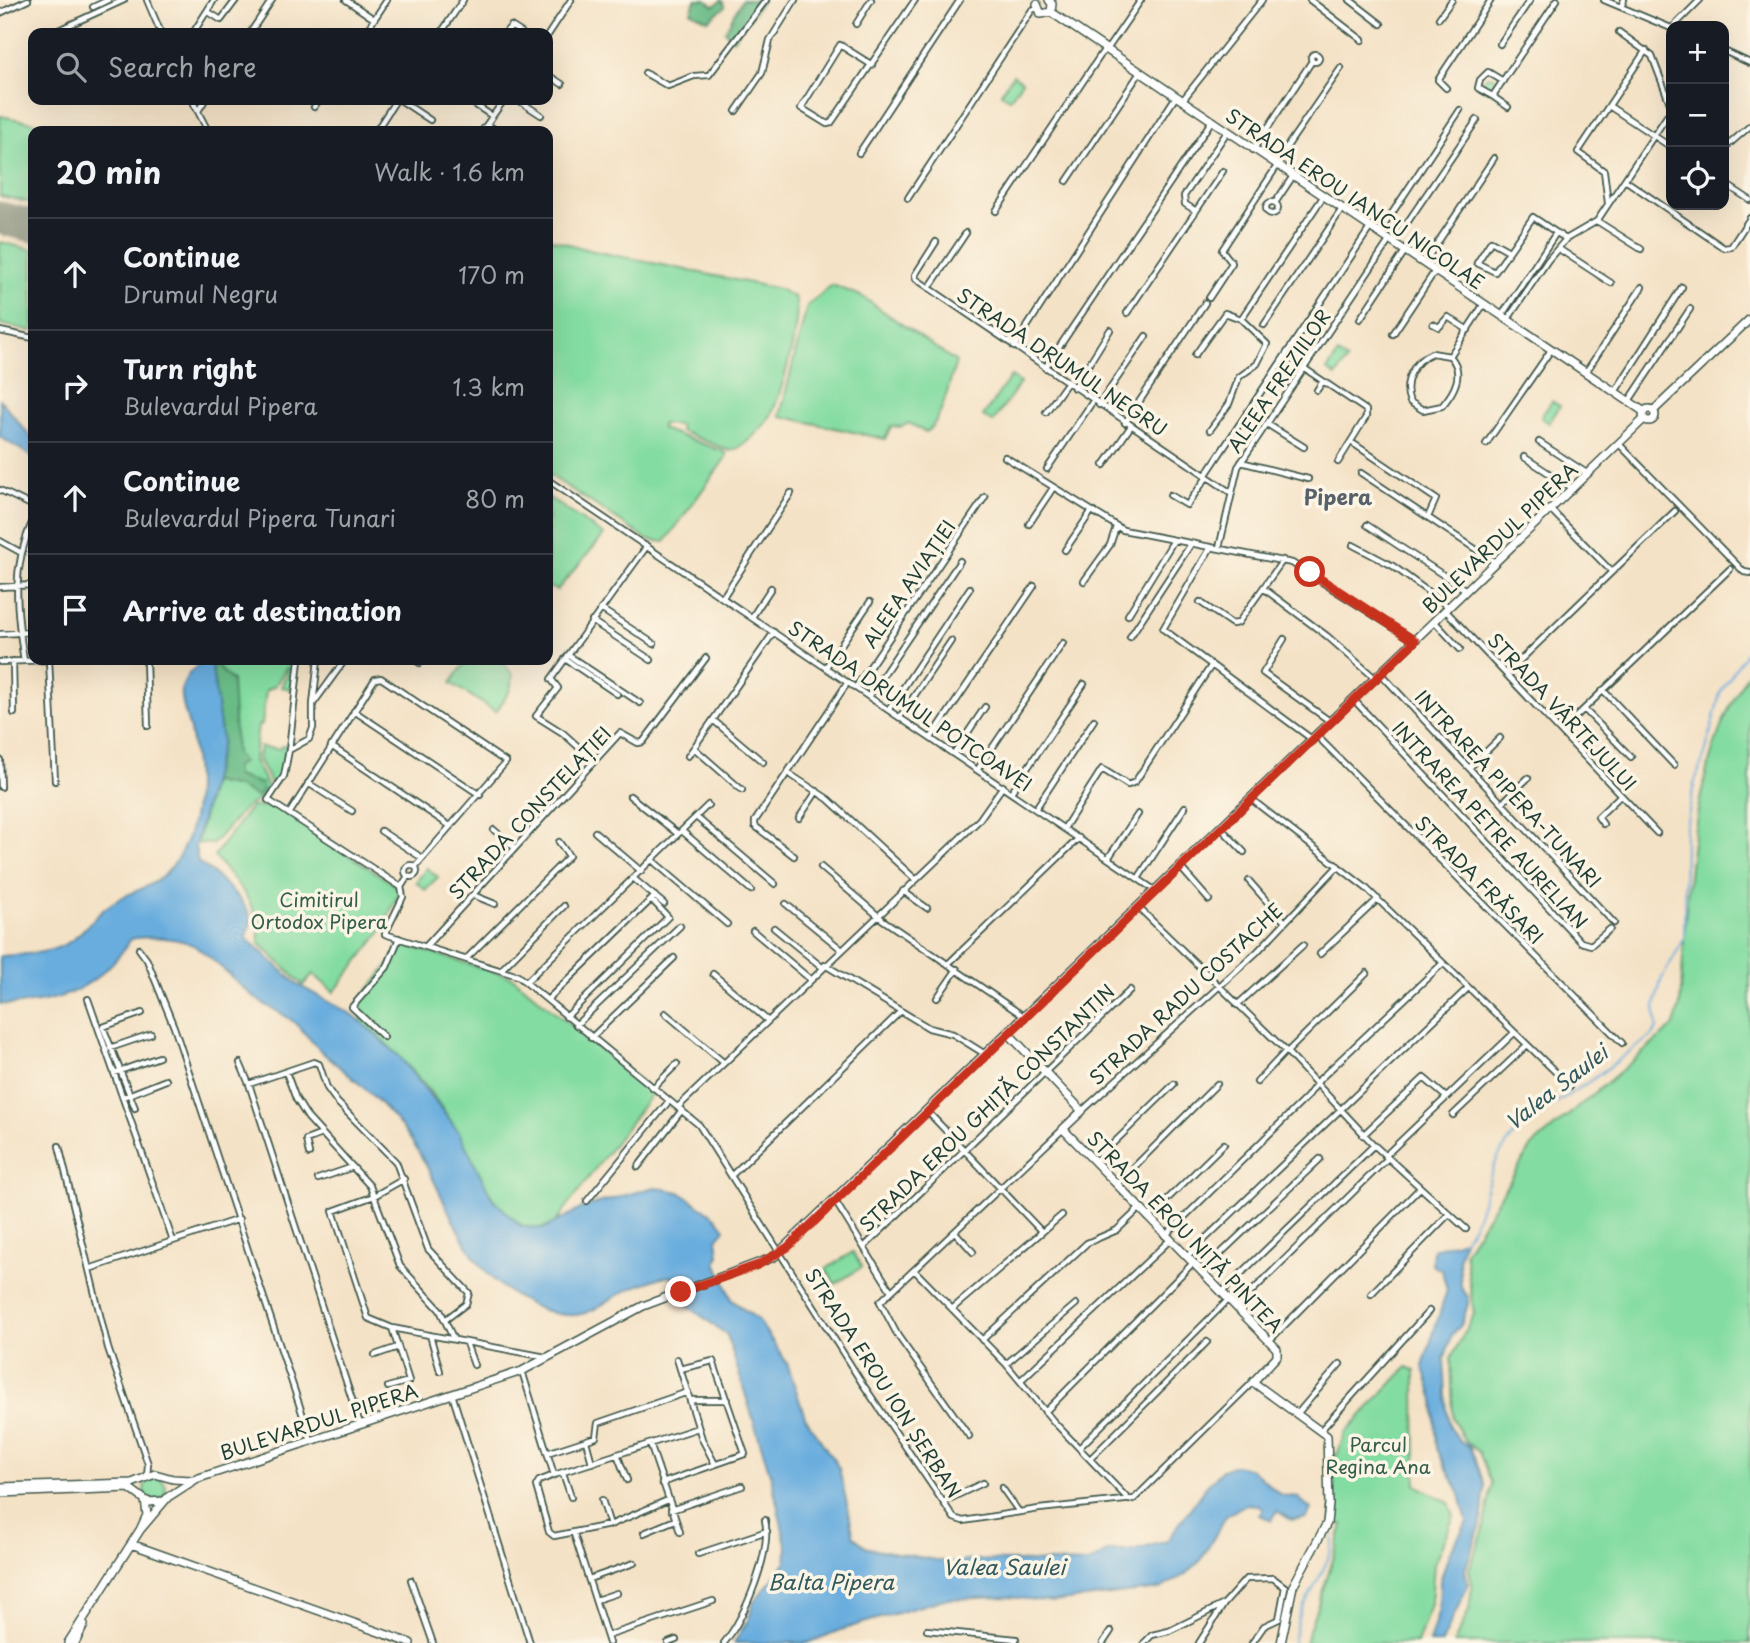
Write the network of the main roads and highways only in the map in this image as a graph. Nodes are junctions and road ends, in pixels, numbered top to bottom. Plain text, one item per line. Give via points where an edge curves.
1 (1049, 0) edge
2 (1036, 3) edge
3 (1051, 12) junction
4 (1750, 319) edge
5 (1644, 415) junction
6 (1009, 1034) junction
7 (162, 1476) junction
8 (145, 1478) junction
9 (196, 1479) junction
10 (0, 1487) edge
11 (0, 1493) edge
12 (142, 1497) junction
13 (166, 1499) junction
14 (140, 1530) junction
15 (131, 1544) junction
16 (85, 1618) junction
17 (68, 1643) edge
18 (75, 1643) edge
19 (410, 1643) edge
20 (1281, 1643) edge

1 - 3 main road
2 - 3 main road, STRADA EROU IANCU NICOLAE via 1044,15
3 - 5 main road, STRADA EROU IANCU NICOLAE
4 - 5 main road
5 - 6 main road, BULEVARDUL PIPERA
6 - 9 main road, BULEVARDUL PIPERA via 781,1252 764,1263 643,1306 522,1371
6 - 20 main road, STRADA EROU NIȚĂ PINTEA via 1082,1111 1063,1129 1278,1350 1253,1382 1327,1436 1327,1522 1293,1586
7 - 8 main road, BULEVARDUL PIPERA
7 - 9 main road, BULEVARDUL PIPERA
7 - 13 main road via 170,1485
8 - 10 main road, BULEVARDUL PIPERA via 122,1483
8 - 12 main road
9 - 13 main road, BULEVARDUL PIPERA
11 - 12 main road via 123,1488
12 - 13 main road via 157,1504
12 - 14 main road via 147,1515
13 - 14 main road, BULEVARDUL PIPERA
14 - 15 main road, BULEVARDUL PIPERA
15 - 16 main road, BULEVARDUL PIPERA
15 - 19 main road
16 - 17 main road
16 - 18 main road

